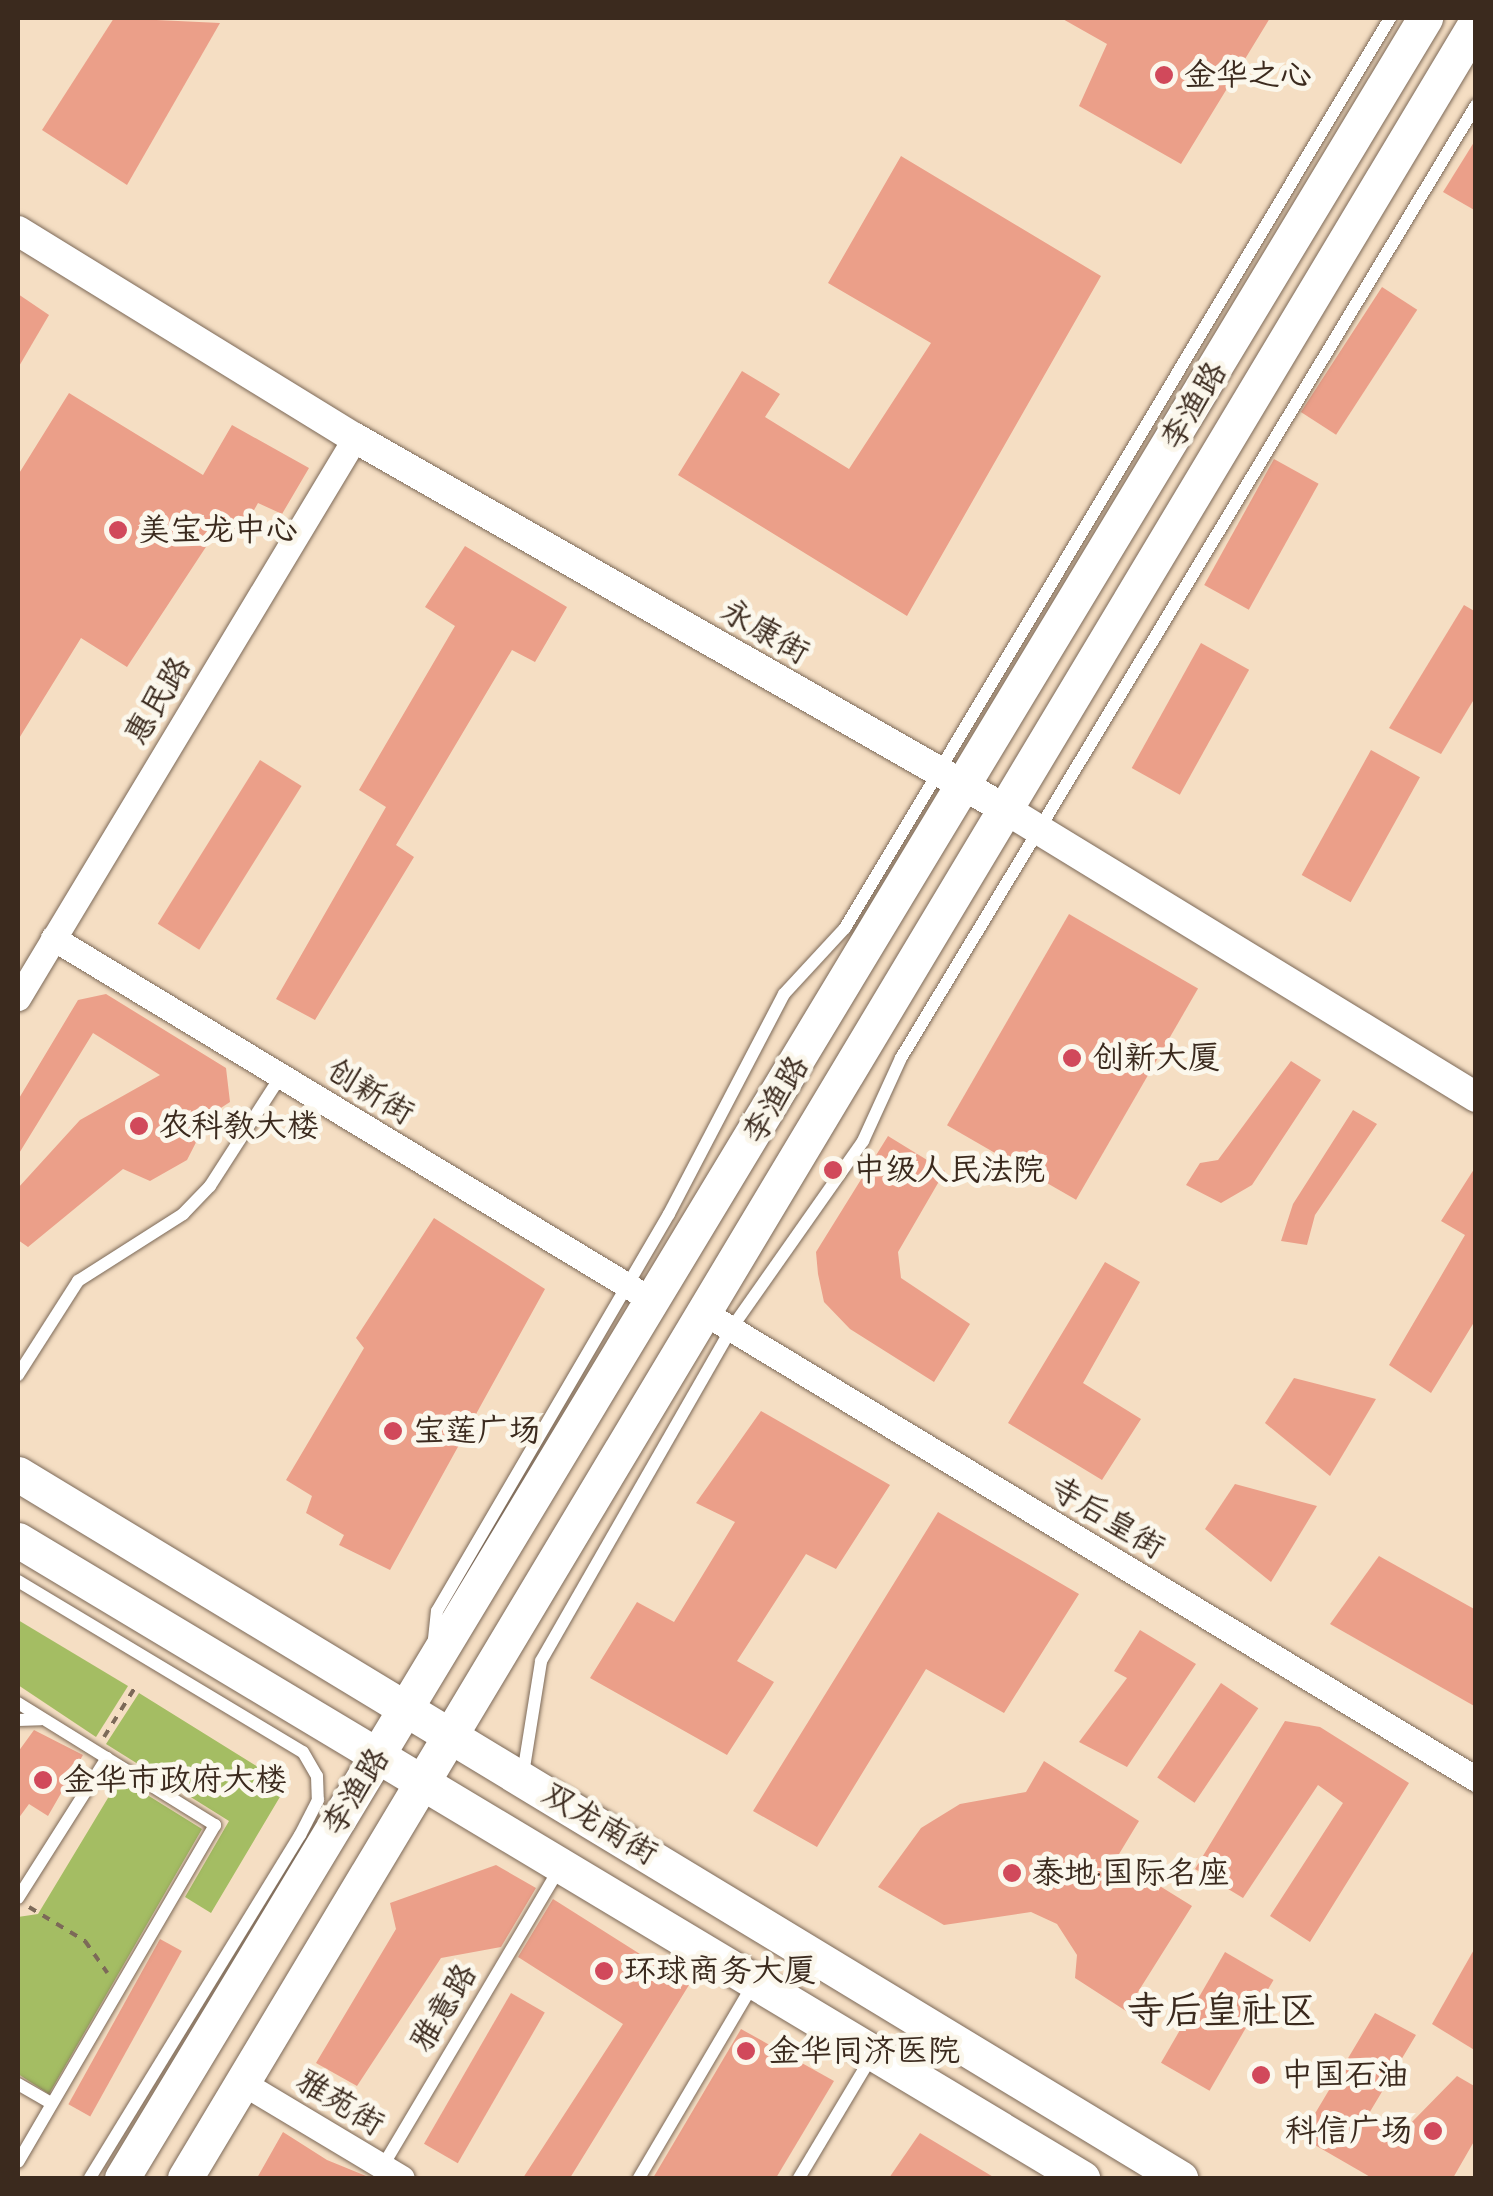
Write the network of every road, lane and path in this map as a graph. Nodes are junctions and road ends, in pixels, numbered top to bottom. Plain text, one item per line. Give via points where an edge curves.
1 (1390, 18) edge
2 (1425, 18) edge
3 (1476, 23) edge
4 (1476, 105) edge
5 (18, 231) edge
6 (356, 438) junction
7 (953, 780) junction
8 (1006, 809) junction
9 (1038, 829) junction
10 (53, 938) junction
11 (20, 989) edge
12 (281, 1076) junction
13 (1476, 1097) edge
14 (640, 1293) junction
15 (718, 1321) junction
16 (18, 1375) edge
17 (18, 1474) edge
18 (18, 1540) edge
19 (18, 1581) edge
20 (136, 1686) dead end
21 (18, 1703) edge
22 (408, 1711) junction
23 (44, 1719) junction
24 (18, 1720) edge
25 (453, 1734) junction
26 (101, 1754) junction
27 (378, 1755) junction
28 (522, 1777) junction
29 (1476, 1780) edge
30 (424, 1787) junction
31 (561, 1867) junction
32 (18, 1898) edge
33 (756, 1981) junction
34 (122, 1983) junction
35 (872, 2055) junction
36 (18, 2084) edge
37 (244, 2084) junction
38 (51, 2103) junction
39 (19, 2160) edge
40 (388, 2174) edge
41 (1074, 2176) edge
42 (90, 2178) edge
43 (122, 2178) edge
44 (186, 2178) edge
45 (639, 2178) edge
46 (798, 2178) edge
47 (1180, 2178) edge

1 - 7 lane
2 - 7 main road, 李渔路
3 - 8 main road, 李渔路
4 - 9 lane
5 - 6 street, 永康街
6 - 7 street, 永康街
6 - 10 street, 惠民路
7 - 8 street, 永康街
7 - 14 main road, 李渔路
7 - 14 lane via 845,928 784,994
8 - 9 street, 永康街
8 - 15 main road, 李渔路
9 - 13 street, 永康街
9 - 15 lane via 825,1203
10 - 11 street, 惠民路
10 - 12 street, 创新街
12 - 14 street, 创新街
12 - 16 lane via 210,1186 184,1214 78,1281
14 - 22 main road, 李渔路
15 - 25 main road, 李渔路
15 - 28 lane via 541,1662
15 - 29 street, 寺后皇街
17 - 22 main road, 双龙南街
18 - 27 main road, 双龙南街
19 - 42 lane via 303,1752 317,1776 318,1800 300,1836
20 - 26 path
21 - 23 lane
22 - 25 main road, 双龙南街
22 - 27 main road, 李渔路
23 - 24 lane
23 - 26 lane
25 - 28 main road, 双龙南街
25 - 30 main road, 李渔路
26 - 32 lane
26 - 34 lane via 216,1825
27 - 30 main road, 双龙南街
27 - 43 main road, 李渔路
28 - 47 main road, 双龙南街
30 - 31 main road, 双龙南街
30 - 37 main road, 李渔路
31 - 33 main road, 双龙南街
31 - 40 lane, 雅意路
32 - 34 path via 84,1941 96,1966
33 - 35 main road, 双龙南街
33 - 45 lane
34 - 38 lane
35 - 41 main road, 双龙南街
35 - 46 lane
36 - 38 lane
37 - 40 street, 雅苑街
37 - 44 main road, 李渔路
38 - 39 lane

